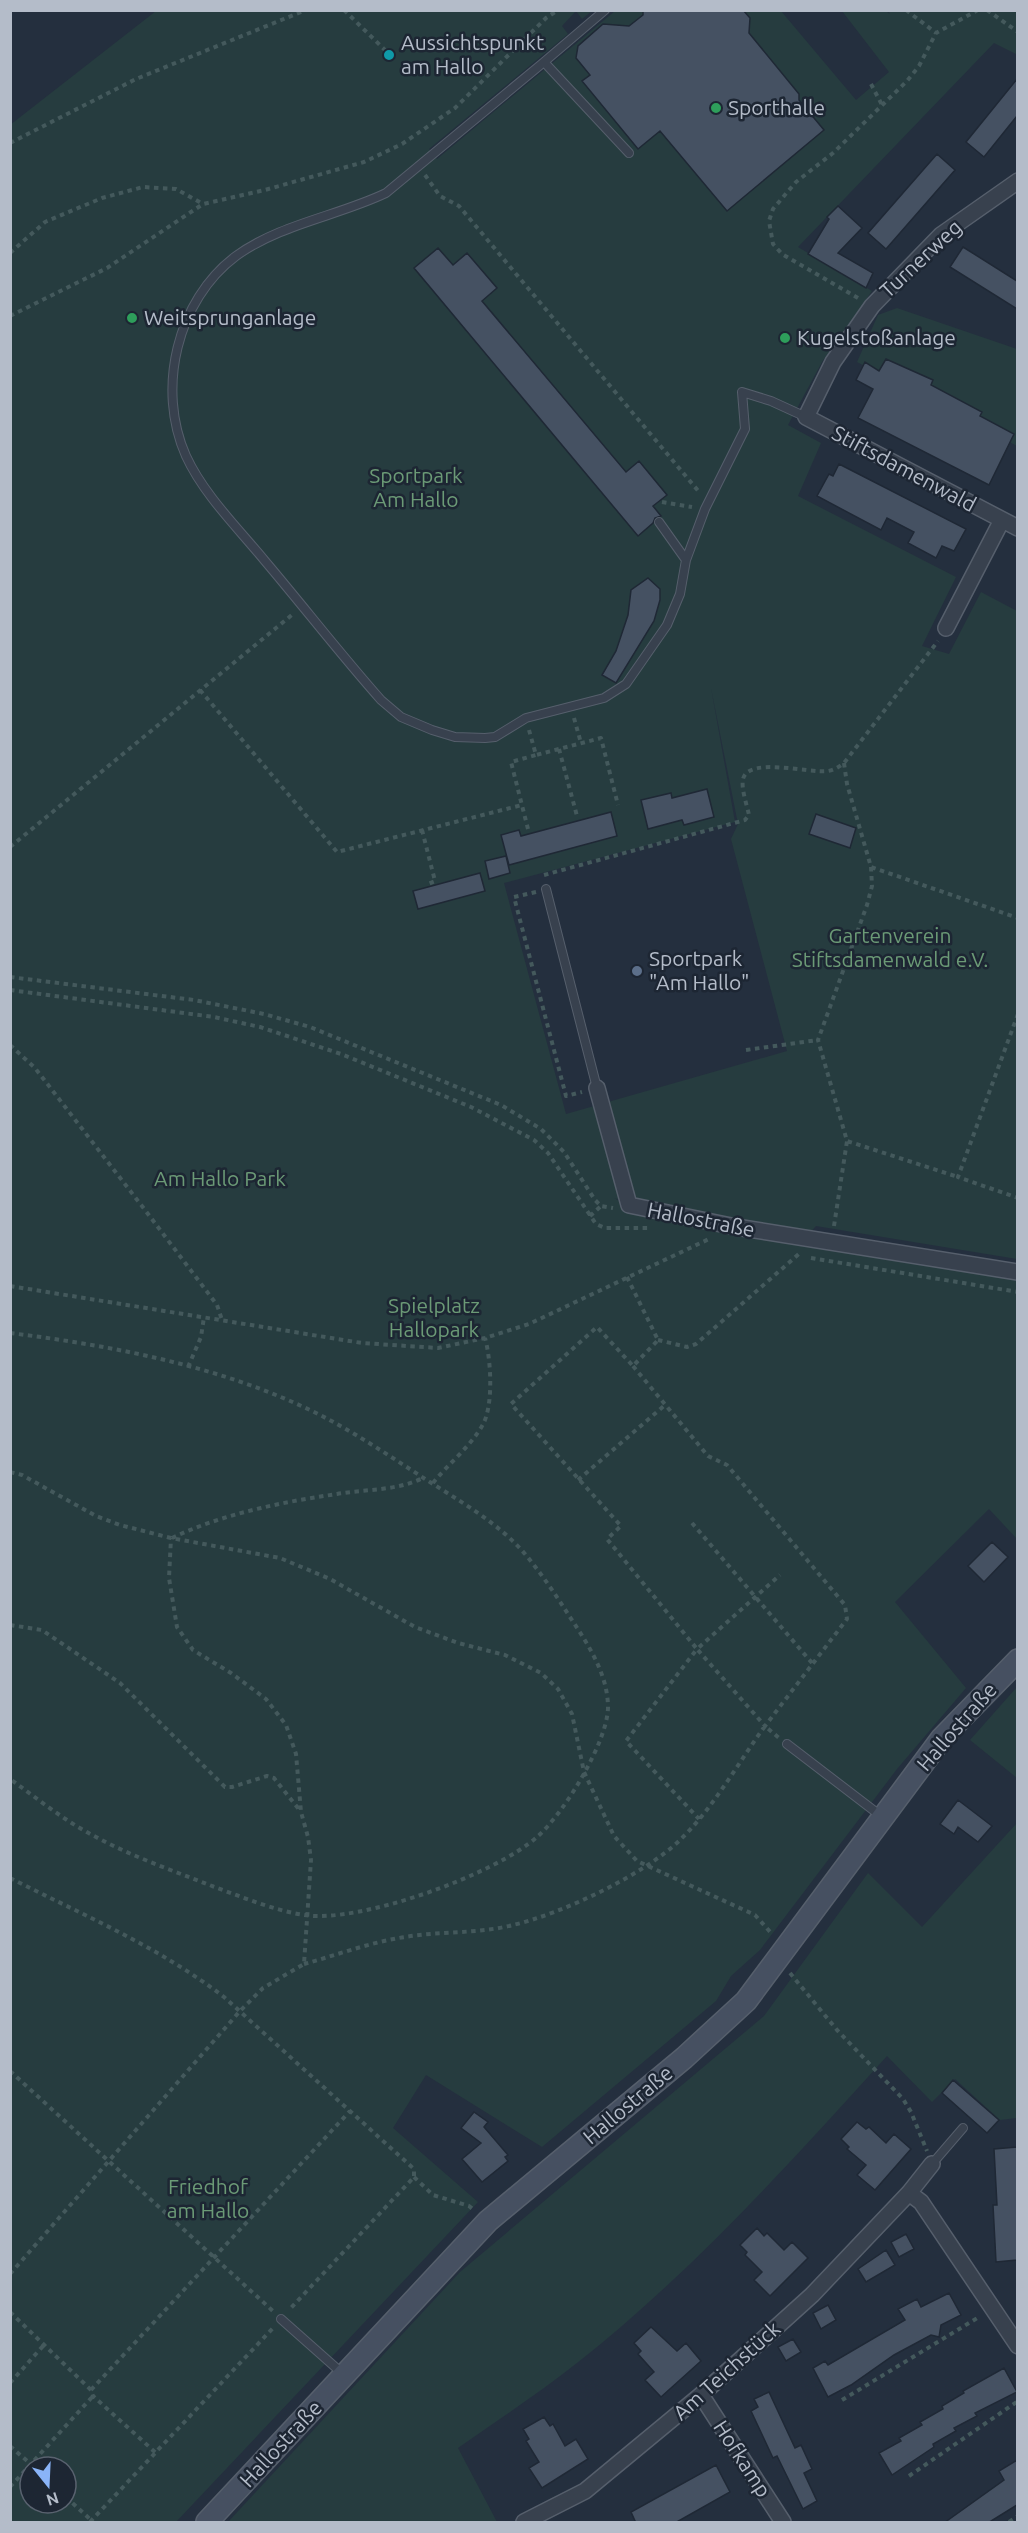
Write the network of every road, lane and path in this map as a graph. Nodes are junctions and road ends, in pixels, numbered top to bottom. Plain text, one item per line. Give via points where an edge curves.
1 (306, 10) edge
2 (344, 10) edge
3 (558, 10) edge
4 (605, 10) edge
5 (906, 10) edge
6 (978, 10) edge
7 (987, 10) edge
8 (1017, 32) edge
9 (936, 33) junction
10 (386, 51) dead end
11 (544, 62) junction
12 (871, 84) dead end
13 (882, 105) junction
14 (10, 143) edge
15 (629, 153) dead end
16 (420, 167) junction
17 (1017, 181) edge
18 (203, 204) junction
19 (10, 253) edge
20 (872, 306) junction
21 (10, 316) edge
22 (806, 417) junction
23 (662, 502) dead end
24 (706, 506) junction
25 (1002, 520) junction
26 (659, 522) dead end
27 (1017, 528) edge
28 (686, 560) junction
29 (303, 605) junction
30 (946, 628) joint
31 (200, 690) junction
32 (571, 705) junction
33 (526, 718) junction
34 (581, 743) junction
35 (559, 749) junction
36 (536, 755) junction
37 (844, 763) junction
38 (522, 805) junction
39 (618, 805) dead end
40 (577, 816) dead end
41 (528, 829) dead end
42 (422, 830) junction
43 (10, 847) edge
44 (871, 867) junction
45 (428, 884) dead end
46 (546, 889) junction
47 (1017, 918) edge
48 (10, 977) edge
49 (10, 990) edge
50 (1017, 1014) edge
51 (818, 1040) junction
52 (10, 1045) edge
53 (746, 1050) dead end
54 (597, 1088) junction
55 (847, 1140) junction
56 (958, 1177) junction
57 (1017, 1198) edge
58 (629, 1205) junction
59 (601, 1206) junction
60 (590, 1216) junction
61 (657, 1229) dead end
62 (699, 1235) dead end
63 (831, 1242) junction
64 (1017, 1272) edge
65 (627, 1277) junction
66 (10, 1286) edge
67 (1017, 1292) edge
68 (204, 1317) junction
69 (222, 1320) junction
70 (10, 1333) edge
71 (485, 1338) junction
72 (658, 1340) junction
73 (633, 1366) junction
74 (188, 1367) junction
75 (665, 1405) junction
76 (10, 1472) edge
77 (423, 1478) junction
78 (578, 1480) junction
79 (433, 1484) junction
80 (692, 1523) dead end
81 (171, 1538) junction
82 (780, 1575) dead end
83 (755, 1596) junction
84 (10, 1625) edge
85 (697, 1649) junction
86 (1017, 1660) edge
87 (812, 1664) junction
88 (765, 1726) junction
89 (787, 1744) joint
90 (584, 1772) junction
91 (10, 1779) edge
92 (301, 1812) junction
93 (883, 1818) junction
94 (699, 1819) junction
95 (645, 1865) junction
96 (10, 1878) edge
97 (305, 1916) junction
98 (772, 1933) dead end
99 (304, 1964) junction
100 (788, 1968) dead end
101 (240, 2011) junction
102 (10, 2071) edge
103 (350, 2111) junction
104 (963, 2128) dead end
105 (923, 2142) dead end
106 (110, 2161) junction
107 (932, 2164) joint
108 (414, 2177) junction
109 (909, 2193) junction
110 (488, 2221) junction
111 (215, 2257) junction
112 (10, 2274) edge
113 (992, 2309) junction
114 (10, 2312) edge
115 (281, 2319) junction
116 (43, 2346) junction
117 (1017, 2346) edge
118 (345, 2376) junction
119 (10, 2383) edge
120 (91, 2390) junction
121 (701, 2395) junction
122 (93, 2396) junction
123 (842, 2400) dead end
124 (1017, 2401) edge
125 (156, 2453) junction
126 (42, 2455) edge
127 (909, 2476) dead end
128 (78, 2509) edge
129 (1017, 2516) edge
130 (91, 2522) edge
131 (207, 2523) edge
132 (524, 2523) edge
133 (783, 2523) edge
134 (1009, 2523) edge

1 - 14 path via 136,79
2 - 10 path
3 - 18 path via 455,108 402,144 364,162
4 - 11 lane
5 - 9 path
6 - 9 path
7 - 8 path
9 - 13 path via 919,66
11 - 15 lane
11 - 16 lane
12 - 13 path
13 - 20 path via 833,153 796,182 773,209 769,221 773,244 782,254
16 - 24 path via 440,196 459,206
16 - 29 lane via 386,193 258,241 235,257 202,293 178,342 172,381 178,433 186,456 217,503
17 - 20 street, Turnerweg via 941,235
18 - 19 path via 176,189 143,187 45,222
18 - 21 path via 107,268
20 - 22 street, Turnerweg via 833,362
22 - 24 lane via 742,392 745,429
22 - 25 street, Stiftsdamenwald
23 - 24 path
24 - 28 lane
25 - 27 street, Stiftsdamenwald
25 - 30 street, Stiftsdamenwald
26 - 28 lane
28 - 32 lane via 680,594 667,625 626,684 604,698
29 - 31 path
29 - 33 lane via 365,682 401,717 455,737 485,738 495,737
30 - 37 path
31 - 42 path via 338,852
31 - 43 path
32 - 33 lane
32 - 34 path
33 - 36 path
34 - 35 path
34 - 39 path via 601,738
35 - 36 path
35 - 40 path
36 - 38 path via 511,762
37 - 44 path
37 - 46 path via 826,772 755,768 742,781 749,815 745,820 543,875
38 - 41 path
38 - 42 path
42 - 45 path via 435,881
44 - 47 path
44 - 51 path via 867,905
46 - 54 lane
46 - 54 path via 514,897 566,1096
48 - 59 path via 194,1000 310,1027 501,1105 541,1129 564,1152
49 - 60 path via 214,1017 260,1027 341,1054 471,1107 534,1140 548,1153
50 - 56 path
51 - 53 path
51 - 55 path
52 - 69 path via 35,1068 145,1210 217,1305
54 - 58 street, Hallostraße
55 - 56 path
55 - 63 path
56 - 57 path
58 - 59 path
58 - 63 street, Hallostraße
59 - 60 path
60 - 61 path via 605,1228
62 - 65 path via 713,1237
63 - 64 street, Hallostraße
65 - 71 path via 529,1324
65 - 72 path
66 - 68 path
67 - 72 path via 858,1268 800,1253 696,1344 687,1347
68 - 69 path
68 - 74 path via 201,1337
69 - 71 path via 389,1346 438,1348
70 - 74 path via 96,1346
71 - 79 path via 489,1354 488,1414 482,1427
72 - 73 path
73 - 75 path
73 - 78 path via 597,1327 511,1404
74 - 77 path via 302,1405
75 - 78 path
75 - 87 path via 708,1456 727,1465 845,1605 847,1619
76 - 81 path via 42,1484 96,1516
77 - 79 path
77 - 81 path via 407,1485 322,1496 204,1523
78 - 85 path via 621,1526 607,1539
79 - 90 path via 525,1553 597,1661 606,1687 608,1710 598,1747
80 - 83 path
81 - 90 path via 280,1558 330,1580 415,1627 505,1655 541,1673 558,1689 572,1714
81 - 92 path via 169,1578 177,1627 193,1650 266,1700 286,1725 296,1755
82 - 83 path
83 - 85 path
83 - 87 path
84 - 92 path via 42,1630 120,1683 225,1787 267,1776 274,1778
85 - 88 path
85 - 94 path via 626,1741
86 - 93 main road, Hallostraße via 942,1738
87 - 88 path
88 - 89 path
88 - 94 path
89 - 93 lane
90 - 95 path via 614,1836
90 - 97 path via 539,1836 491,1867 381,1909 342,1916
91 - 97 path via 114,1846 254,1902
92 - 97 path via 311,1860
93 - 110 main road, Hallostraße via 746,2001 684,2058
94 - 95 path via 681,1839
95 - 98 path via 755,1915
95 - 99 path via 573,1904 512,1926 402,1937
96 - 101 path via 167,1957
97 - 99 path
99 - 101 path via 263,1988
100 - 105 path via 837,2030 903,2099
101 - 103 path
101 - 106 path
102 - 106 path
103 - 108 path via 414,2169
103 - 111 path
104 - 107 lane
106 - 111 path
106 - 112 path
107 - 109 street, Am Teichstück
108 - 110 path via 433,2195 469,2206
108 - 115 path
109 - 113 street via 921,2202
109 - 121 street, Am Teichstück via 812,2295
110 - 118 main road, Hallostraße
111 - 115 path
111 - 120 path
113 - 117 street
113 - 123 path
114 - 116 path
115 - 118 lane
115 - 125 path
116 - 119 path
116 - 120 path
118 - 131 main road, Hallostraße
120 - 122 path
121 - 132 street, Am Teichstück via 585,2491
121 - 133 street, Hofkamp
122 - 125 path
122 - 126 path
124 - 127 path
125 - 130 path
128 - 130 path
129 - 134 path

